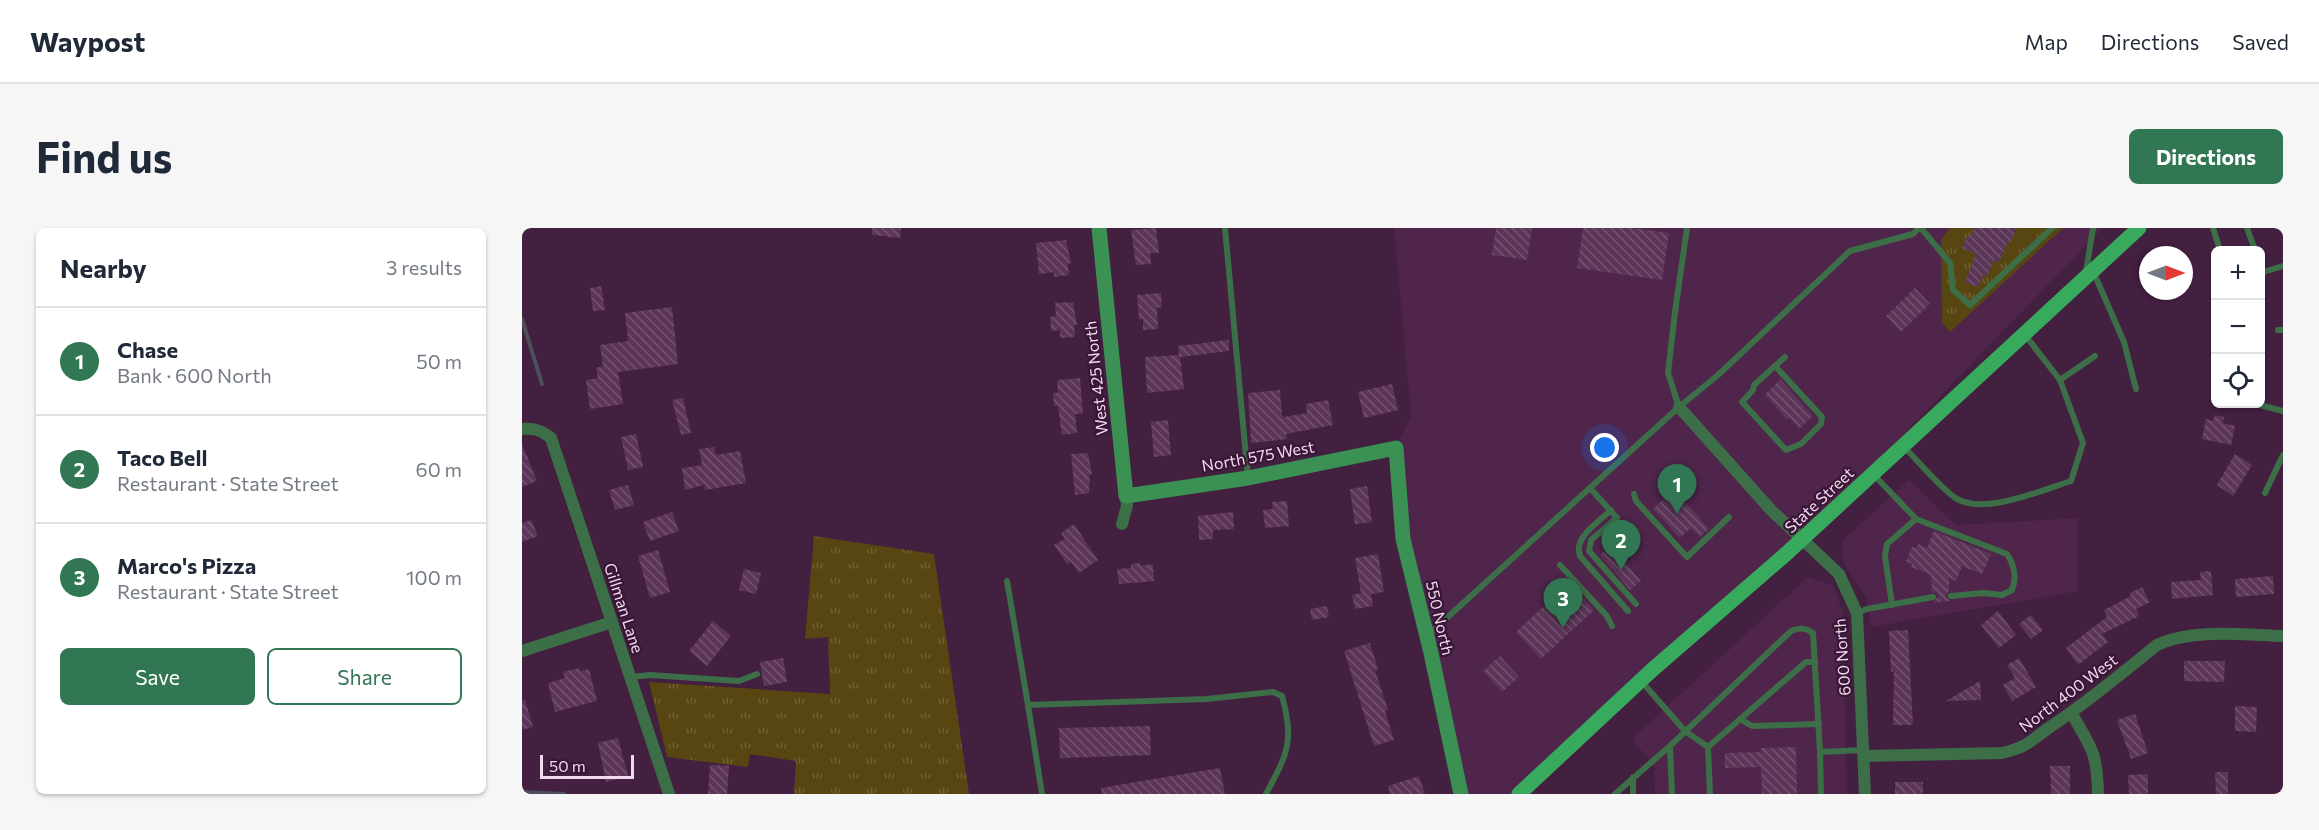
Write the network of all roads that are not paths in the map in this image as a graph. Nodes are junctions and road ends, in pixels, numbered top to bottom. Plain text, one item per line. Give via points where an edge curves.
1 (1099, 228) edge
2 (1226, 228) edge
3 (1688, 228) edge
4 (1920, 228) edge
5 (2052, 228) edge
6 (2093, 228) edge
7 (2139, 228) edge
8 (2212, 228) edge
9 (2247, 228) edge
10 (2219, 246) edge
11 (2254, 246) edge
12 (2283, 266) edge
13 (2265, 269) edge
14 (2089, 274) junction
15 (2024, 334) junction
16 (2095, 356) dead end
17 (1785, 357) dead end
18 (1775, 366) junction
19 (2060, 380) junction
20 (2136, 389) dead end
21 (2265, 406) edge
22 (1679, 407) junction
23 (2283, 411) edge
24 (522, 429) edge
25 (1904, 446) junction
26 (1396, 448) joint
27 (2283, 455) edge
28 (1873, 474) junction
29 (1248, 478) junction
30 (1591, 489) junction
31 (2265, 493) dead end
32 (1634, 494) dead end
33 (1126, 496) junction
34 (1611, 510) junction
35 (1729, 517) dead end
36 (1916, 519) junction
37 (1122, 524) dead end
38 (1801, 540) junction
39 (1560, 565) dead end
40 (1007, 581) dead end
41 (1951, 596) dead end
42 (1933, 597) dead end
43 (1636, 604) dead end
44 (1892, 605) junction
45 (1628, 611) dead end
46 (1857, 613) junction
47 (612, 622) junction
48 (1612, 626) dead end
49 (2283, 636) edge
50 (1427, 637) junction
51 (522, 651) edge
52 (1815, 662) junction
53 (757, 674) dead end
54 (630, 677) junction
55 (1641, 681) junction
56 (1028, 705) junction
57 (2072, 714) junction
58 (1740, 719) junction
59 (1819, 724) junction
60 (1684, 731) junction
61 (1670, 746) junction
62 (1708, 747) junction
63 (1820, 752) junction
64 (1864, 753) junction
65 (1633, 777) junction
66 (669, 794) edge
67 (1042, 794) edge
68 (1266, 794) edge
69 (1461, 794) edge
70 (1519, 794) edge
71 (1615, 794) edge
72 (1633, 794) edge
73 (1672, 794) edge
74 (1710, 794) edge
75 (1821, 794) edge
76 (1865, 794) edge
77 (2098, 794) edge

1 - 33 street, West 425 North
2 - 29 lane
3 - 22 lane via 1668,373
4 - 5 lane via 1950,262 1953,290 1970,305
4 - 22 lane via 1913,234 1850,252
6 - 14 lane
7 - 14 main road, State Street
8 - 10 lane
9 - 11 lane
12 - 13 lane
14 - 15 main road, State Street
14 - 20 lane via 2124,342
15 - 19 lane
15 - 25 main road, State Street
16 - 19 lane
17 - 18 lane
18 - 18 lane via 1742,402 1786,450 1801,444 1821,424 1822,417
19 - 25 lane via 2083,443 2071,481 2002,502 1977,505 1955,498
21 - 23 lane
22 - 30 lane
22 - 38 street, 600 North
24 - 47 street, Gillman Lane via 551,438
25 - 28 main road, State Street
26 - 29 street, North 575 West
26 - 50 street, 550 North via 1403,540
27 - 31 lane
28 - 36 lane
28 - 38 main road, State Street
29 - 33 street, North 575 West
30 - 34 lane
30 - 50 lane
32 - 35 lane via 1687,557
33 - 37 street, West 425 North
34 - 43 lane via 1617,518 1591,540 1588,548
34 - 45 lane via 1580,540 1578,550
36 - 41 lane via 2007,554 2013,563 2012,591 2002,595
36 - 44 lane via 1887,544
38 - 46 street, 600 North via 1839,574
38 - 55 main road, State Street
39 - 48 lane
40 - 56 lane
42 - 44 lane
44 - 46 lane
46 - 64 street, 600 North
47 - 51 street
47 - 54 street, Gillman Lane
49 - 57 street, North 400 West via 2171,638
50 - 69 street, 550 North
52 - 58 lane via 1806,662
52 - 59 lane
52 - 60 lane via 1813,633 1799,628 1791,631
53 - 54 lane via 739,681
54 - 66 street, Gillman Lane
55 - 60 lane
55 - 70 main road, State Street
56 - 67 lane
56 - 68 lane via 1207,699 1273,692 1282,696 1289,721 1287,754
57 - 64 street, North 400 West via 2031,743 2002,753
57 - 77 street via 2096,760
58 - 59 lane via 1752,726
58 - 62 lane
59 - 63 lane
60 - 61 lane
60 - 62 lane
61 - 65 lane
61 - 73 lane
62 - 74 lane
63 - 64 lane
63 - 75 lane
64 - 76 street, 600 North
65 - 71 lane
65 - 72 lane

